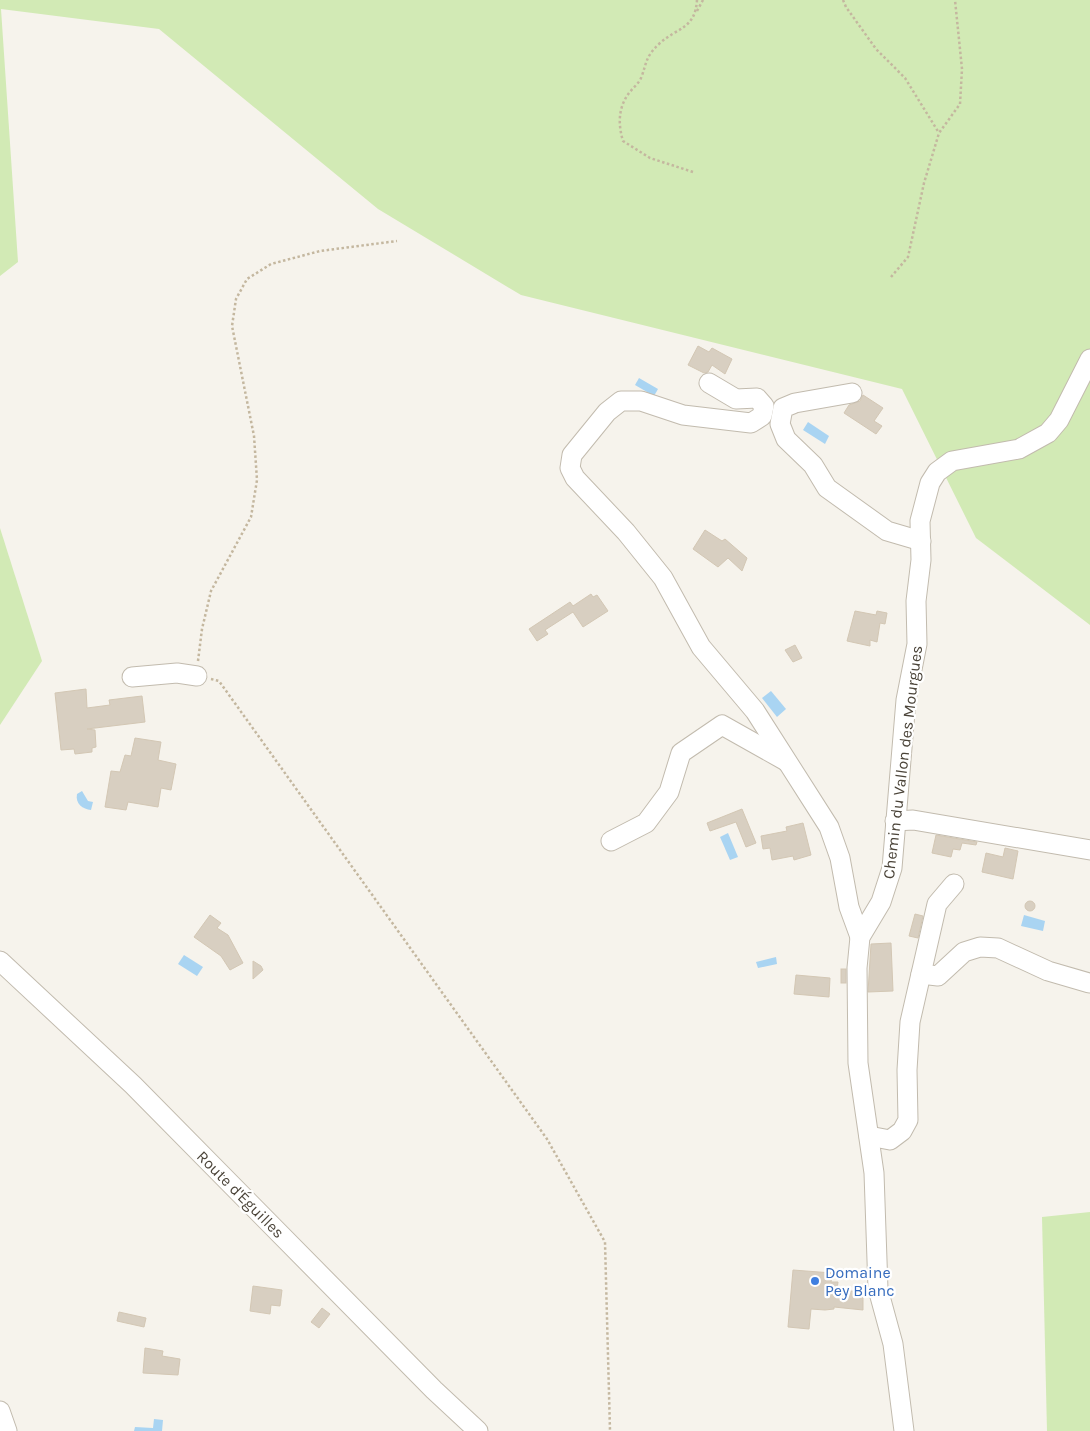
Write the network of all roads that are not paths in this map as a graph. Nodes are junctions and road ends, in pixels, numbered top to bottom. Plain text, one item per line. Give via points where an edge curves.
1 (1090, 359) edge
2 (709, 383) dead end
3 (852, 392) dead end
4 (920, 541) junction
5 (197, 676) road end
6 (132, 677) dead end
7 (787, 762) junction
8 (895, 821) junction
9 (611, 841) dead end
10 (1090, 850) edge
11 (954, 884) dead end
12 (860, 937) junction
13 (0, 961) edge
14 (921, 974) junction
15 (1089, 983) edge
16 (869, 1136) junction
17 (0, 1411) edge
18 (7, 1431) edge
19 (477, 1431) edge
20 (904, 1431) edge

1 - 4 street, Chemin du Vallon des Mourgues via 1067,406 1048,433 1019,449 961,458 937,472 926,494 920,521
2 - 7 street via 736,399 757,398 764,406 762,416 751,423 683,415 641,401 620,401 572,455 570,468 575,478 626,532 663,578 701,648 755,711
3 - 4 street via 783,408 780,424 786,439 813,464 827,488 887,531
4 - 8 street, Chemin du Vallon des Mourgues via 917,644 906,700
5 - 6 street via 178,672
7 - 9 street via 722,725 681,753 669,792 646,823
7 - 12 street via 829,826 840,858 849,908
8 - 10 street via 913,820
8 - 12 street, Chemin du Vallon des Mourgues via 892,868 885,891
11 - 14 street via 937,904
12 - 16 street, Chemin du Vallon des Mourgues via 857,968 858,1063
13 - 19 street, Route d'Éguilles via 132,1085
14 - 15 street via 938,976 964,952 998,948 1048,971
14 - 16 street via 910,1022 908,1120 902,1131 890,1140
16 - 20 street, Chemin du Vallon des Mourgues via 874,1173 878,1289 893,1344
17 - 18 street

